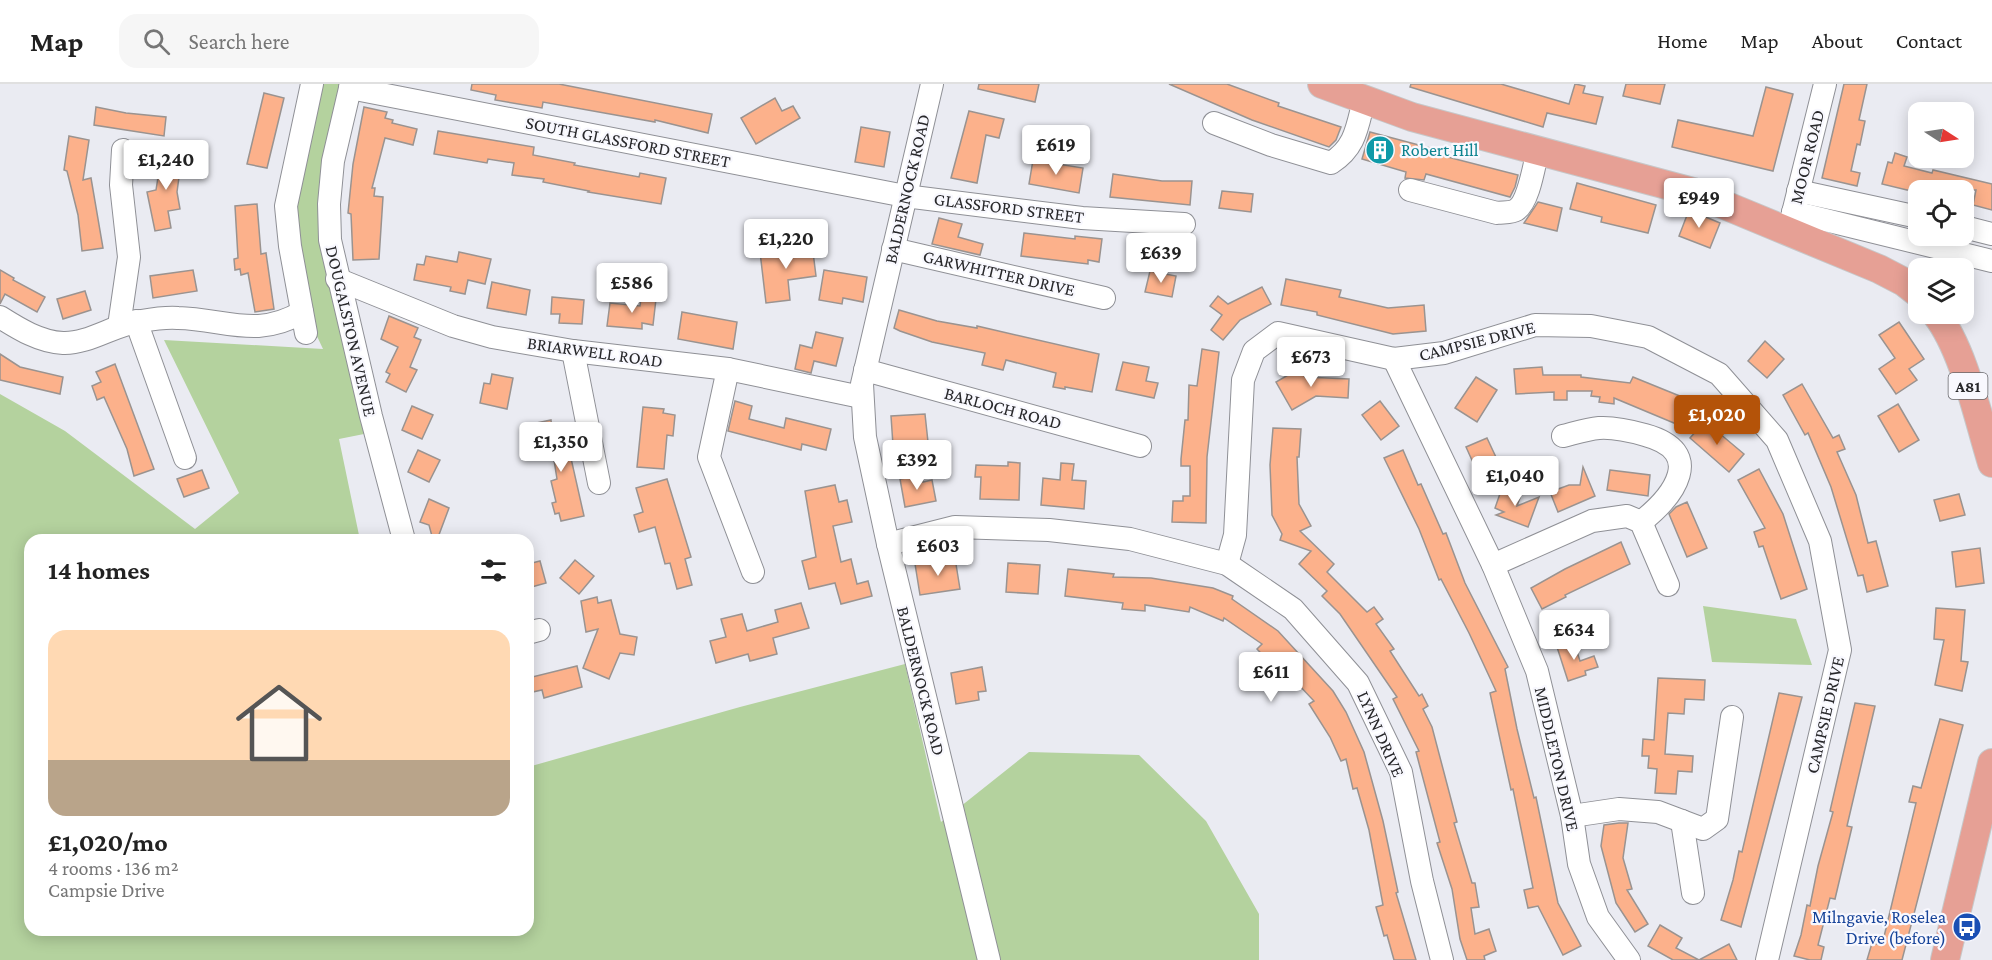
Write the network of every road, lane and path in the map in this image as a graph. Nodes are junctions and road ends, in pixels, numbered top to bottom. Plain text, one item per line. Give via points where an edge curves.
1 (312, 84) edge
2 (932, 84) edge
3 (1322, 84) edge
4 (1825, 84) edge
5 (350, 86) edge
6 (1364, 100) junction
7 (1214, 123) dead end
8 (123, 150) dead end
9 (1538, 150) junction
10 (1410, 190) dead end
11 (905, 196) junction
12 (1793, 211) junction
13 (1908, 217) edge
14 (1184, 224) dead end
15 (1974, 230) edge
16 (1992, 234) edge
17 (894, 249) junction
18 (1992, 261) edge
19 (337, 279) junction
20 (1908, 285) edge
21 (1104, 298) dead end
22 (0, 318) edge
23 (128, 323) junction
24 (1944, 324) edge
25 (573, 351) junction
26 (1394, 359) junction
27 (728, 369) junction
28 (865, 370) junction
29 (861, 398) junction
30 (1563, 436) dead end
31 (1140, 446) dead end
32 (185, 458) dead end
33 (1992, 463) edge
34 (599, 483) dead end
35 (1641, 522) junction
36 (402, 534) edge
37 (888, 544) junction
38 (1227, 564) junction
39 (1493, 565) junction
40 (753, 572) dead end
41 (1668, 585) dead end
42 (1732, 717) dead end
43 (1992, 763) edge
44 (1572, 816) junction
45 (1682, 821) junction
46 (1693, 893) dead end
47 (988, 960) edge
48 (1442, 960) edge
49 (1629, 960) edge
50 (1767, 960) edge
51 (1945, 960) edge

1 - 23 street via 286,206 304,323 288,321 267,327 244,327 179,318
2 - 11 street, BALDERNOCK ROAD
3 - 6 main road
4 - 12 street, MOOR ROAD
5 - 11 street, SOUTH GLASSFORD STREET
5 - 19 street, DOUGALSTON AVENUE via 333,161 329,204
6 - 7 street via 1353,141 1344,155 1332,163 1271,146
6 - 9 main road via 1412,117
8 - 23 street via 121,185 129,257
9 - 10 street via 1525,199 1512,212 1497,213
9 - 12 main road via 1693,192
11 - 14 street, GLASSFORD STREET via 1082,218
11 - 17 street, BALDERNOCK ROAD
12 - 13 street
12 - 18 street
12 - 20 main road
15 - 16 street
17 - 21 street, GARWHITTER DRIVE
17 - 28 street, BALDERNOCK ROAD
19 - 25 street, BRIARWELL ROAD via 470,332
19 - 36 street, DOUGALSTON AVENUE
22 - 23 street via 26,333 64,344
23 - 32 street
24 - 33 main road, A81
25 - 27 street, BRIARWELL ROAD
25 - 34 street
26 - 38 street, CAMPSIE DRIVE via 1278,333 1254,351 1243,380 1235,535
26 - 39 street, MIDDLETON DRIVE
26 - 50 street, CAMPSIE DRIVE via 1444,353 1535,325 1591,326 1648,337 1719,374 1777,440 1820,541 1840,650
27 - 29 street, BRIARWELL ROAD
27 - 40 street via 710,457
28 - 29 street, BALDERNOCK ROAD
28 - 31 street, BARLOCH ROAD
29 - 37 street, BALDERNOCK ROAD via 865,437
30 - 35 street via 1620,429 1654,437 1677,453 1680,468 1675,485 1666,501
35 - 39 street via 1627,516 1592,521
35 - 41 street
37 - 38 street, LYNN DRIVE via 955,527 1049,530 1130,539
37 - 47 street, BALDERNOCK ROAD
38 - 48 street, LYNN DRIVE via 1293,609 1358,683 1401,772
39 - 44 street, MIDDLETON DRIVE via 1537,670
42 - 45 street via 1717,819 1703,829
43 - 51 main road
44 - 45 street via 1619,808 1659,812
44 - 49 street, MIDDLETON DRIVE via 1579,864 1598,917
45 - 46 street

